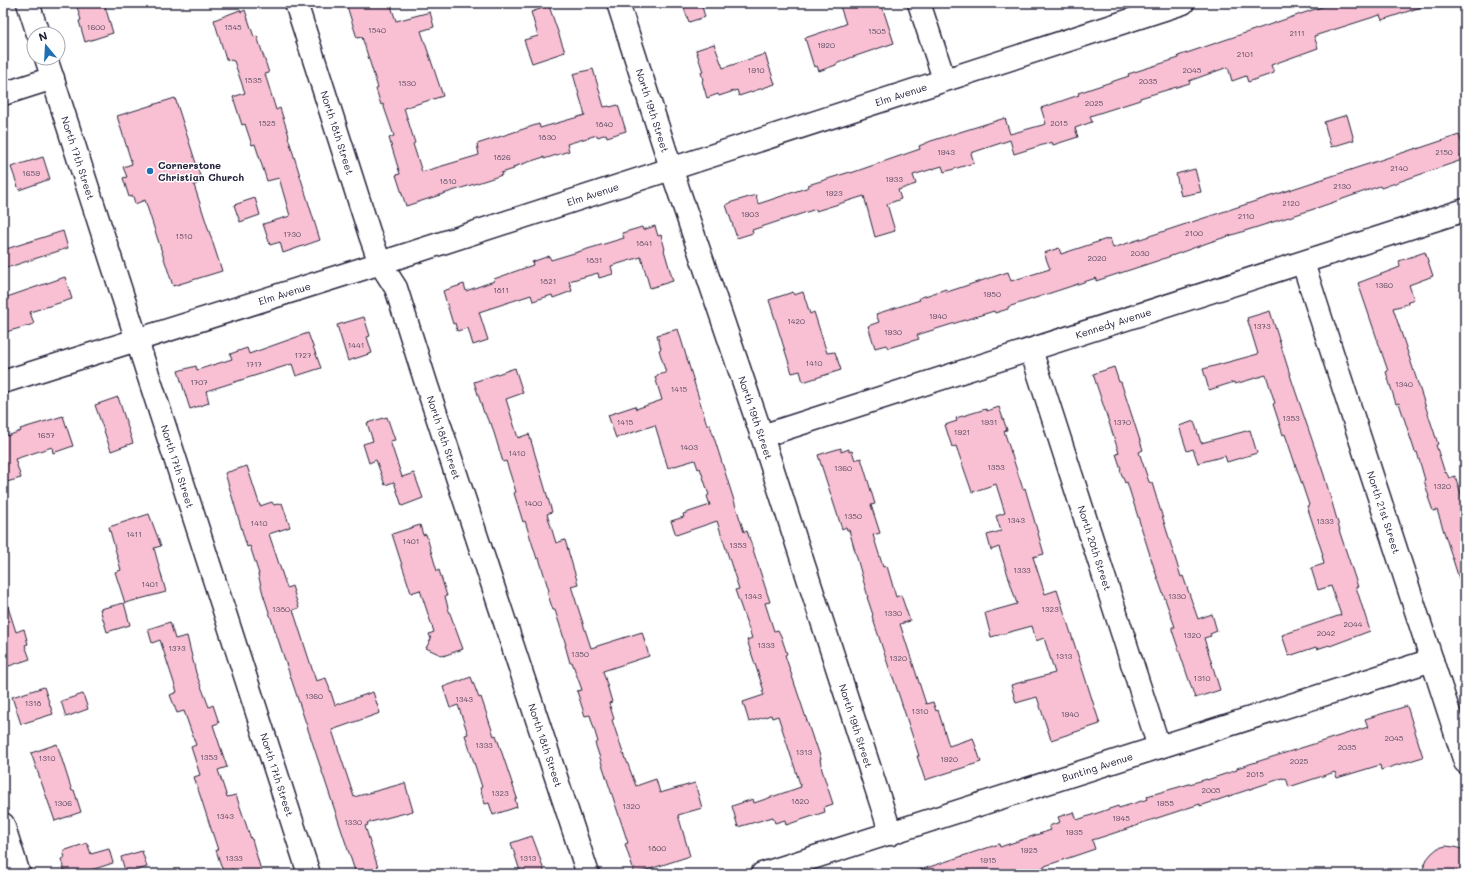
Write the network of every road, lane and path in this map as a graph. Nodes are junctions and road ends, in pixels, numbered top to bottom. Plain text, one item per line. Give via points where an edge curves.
1 (28, 3) edge
2 (296, 3) edge
3 (618, 3) edge
4 (919, 3) edge
5 (1183, 3) edge
6 (35, 26) edge
7 (49, 66) edge
8 (53, 78) junction
9 (944, 79) junction
10 (3, 94) edge
11 (671, 168) junction
12 (1465, 210) edge
13 (380, 263) junction
14 (1303, 263) junction
15 (138, 340) junction
16 (1031, 350) junction
17 (3, 382) edge
18 (762, 436) junction
19 (1432, 660) junction
20 (1160, 747) junction
21 (1465, 762) edge
22 (3, 824) edge
23 (892, 834) junction
24 (19, 874) edge
25 (309, 874) edge
26 (588, 874) edge
27 (762, 874) edge

1 - 6 street
2 - 13 street, North 18th Street
3 - 11 street, North 19th Street
4 - 9 street
5 - 9 street, Elm Avenue
7 - 8 street, North 17th Street
8 - 10 street
8 - 15 street, North 17th Street
9 - 11 street, Elm Avenue
11 - 13 street, Elm Avenue
11 - 18 street, North 19th Street
12 - 14 street, Kennedy Avenue
13 - 15 street, Elm Avenue
13 - 26 street, North 18th Street via 396,288
14 - 16 street, Kennedy Avenue
14 - 19 street, North 21st Street
15 - 17 street, Elm Avenue
15 - 25 street, North 17th Street
16 - 18 street, Kennedy Avenue
16 - 20 street, North 20th Street
18 - 23 street, North 19th Street
19 - 20 street, Bunting Avenue
19 - 21 street, North 21st Street
20 - 23 street, Bunting Avenue
22 - 24 street
23 - 27 street, Bunting Avenue

